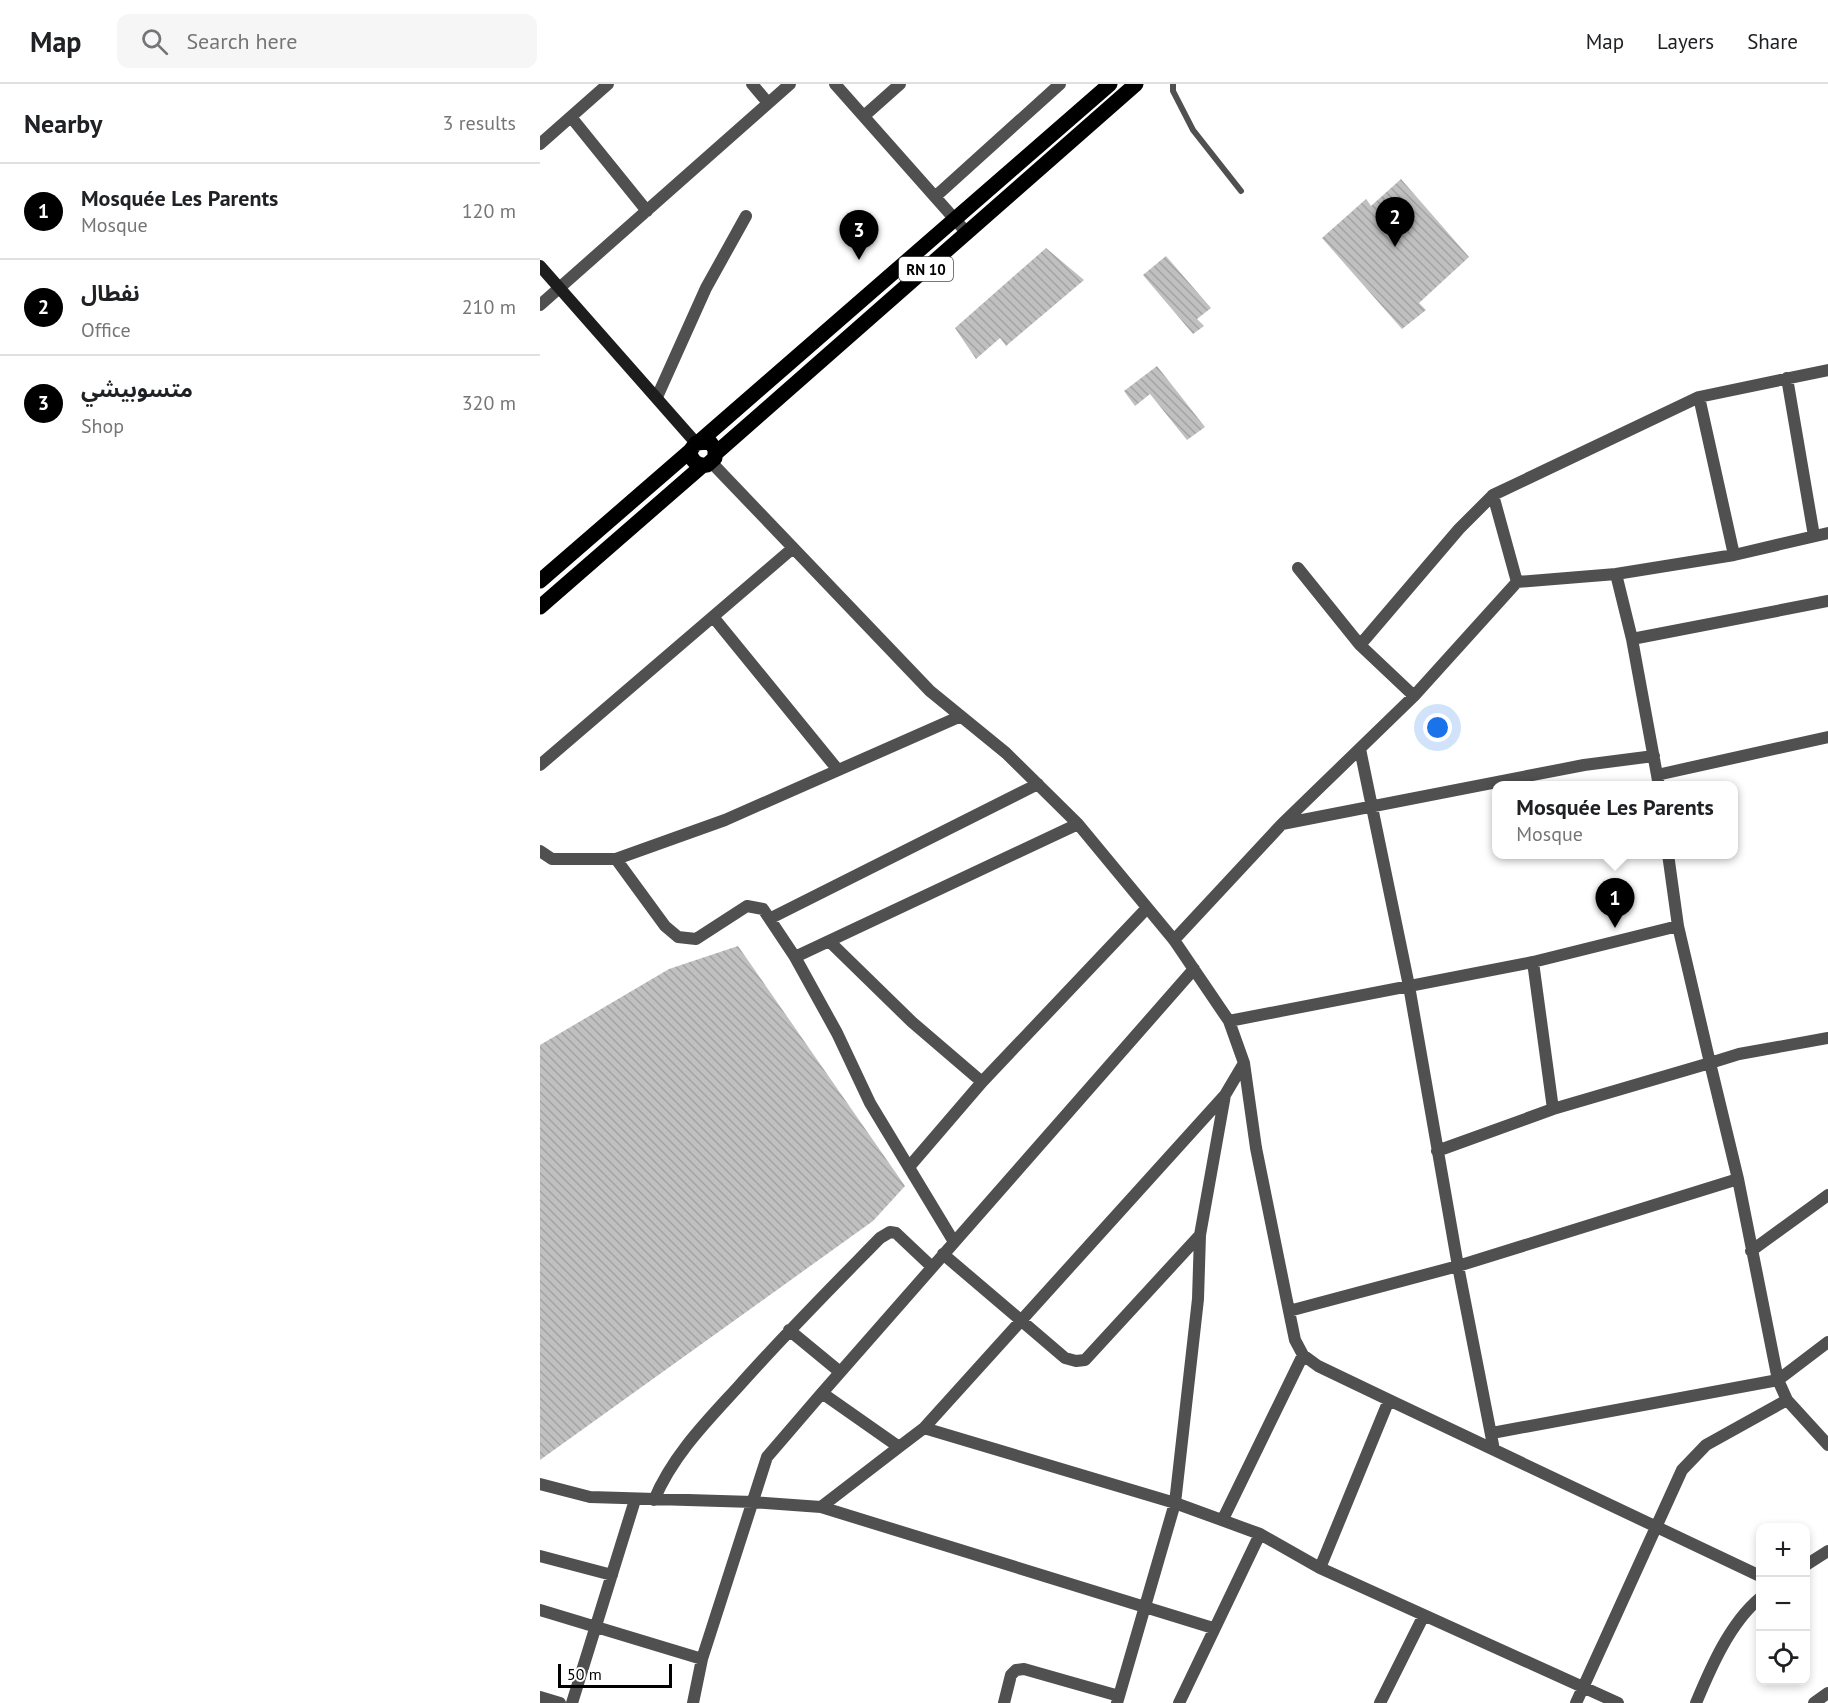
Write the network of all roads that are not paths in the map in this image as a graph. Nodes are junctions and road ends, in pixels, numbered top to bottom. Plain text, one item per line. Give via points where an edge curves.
1 (608, 84) edge
2 (752, 84) edge
3 (790, 84) edge
4 (835, 84) edge
5 (900, 84) edge
6 (1060, 84) edge
7 (1110, 84) edge
8 (1136, 84) edge
9 (1173, 84) edge
10 (768, 104) junction
11 (864, 116) junction
12 (571, 117) junction
13 (540, 144) edge
14 (1241, 190) dead end
15 (936, 196) junction
16 (647, 211) junction
17 (746, 216) dead end
18 (955, 219) junction
19 (967, 233) junction
20 (540, 266) edge
21 (560, 288) junction
22 (540, 305) edge
23 (1828, 370) edge
24 (1787, 378) junction
25 (657, 397) junction
26 (1699, 397) junction
27 (695, 445) junction
28 (710, 461) junction
29 (1493, 495) junction
30 (1828, 533) edge
31 (1814, 536) junction
32 (793, 549) junction
33 (1734, 555) junction
34 (1298, 568) dead end
35 (1616, 574) junction
36 (540, 581) edge
37 (1517, 582) junction
38 (1828, 601) edge
39 (540, 607) edge
40 (714, 618) junction
41 (1632, 639) junction
42 (1360, 645) junction
43 (1414, 696) junction
44 (961, 716) junction
45 (1828, 737) edge
46 (1360, 749) junction
47 (1654, 756) junction
48 (540, 765) edge
49 (838, 770) junction
50 (1658, 780) edge
51 (1504, 781) edge
52 (1492, 783) edge
53 (1038, 784) junction
54 (1370, 808) junction
55 (1078, 824) junction
56 (1282, 824) junction
57 (540, 851) edge
58 (616, 859) junction
59 (1669, 859) edge
60 (1147, 908) junction
61 (771, 918) junction
62 (1678, 926) junction
63 (829, 940) junction
64 (1174, 940) junction
65 (795, 957) junction
66 (1533, 962) junction
67 (1194, 969) junction
68 (1409, 986) junction
69 (1229, 1021) junction
70 (1828, 1038) edge
71 (1244, 1063) junction
72 (1710, 1063) junction
73 (982, 1082) junction
74 (1225, 1095) junction
75 (1553, 1109) junction
76 (1437, 1151) junction
77 (909, 1167) junction
78 (1738, 1179) junction
79 (1828, 1194) edge
80 (1200, 1235) junction
81 (954, 1242) junction
82 (1750, 1251) junction
83 (943, 1254) junction
84 (1458, 1266) junction
85 (932, 1267) junction
86 (1288, 1311) junction
87 (1021, 1322) junction
88 (789, 1330) junction
89 (1828, 1342) edge
90 (1303, 1355) junction
91 (840, 1372) junction
92 (1778, 1380) junction
93 (822, 1393) junction
94 (1389, 1400) junction
95 (1787, 1400) junction
96 (924, 1428) junction
97 (1492, 1433) junction
98 (1828, 1445) edge
99 (899, 1447) junction
100 (1494, 1450) junction
101 (540, 1484) edge
102 (635, 1500) junction
103 (654, 1500) junction
104 (753, 1502) junction
105 (1175, 1503) junction
106 (821, 1507) junction
107 (1224, 1519) junction
108 (1656, 1526) junction
109 (1260, 1534) junction
110 (1828, 1551) edge
111 (540, 1556) edge
112 (1810, 1562) edge
113 (1320, 1568) junction
114 (1756, 1574) edge
115 (612, 1575) junction
116 (1756, 1604) edge
117 (1146, 1606) junction
118 (540, 1611) edge
119 (1424, 1615) junction
120 (596, 1628) junction
121 (1214, 1628) junction
122 (702, 1659) junction
123 (1583, 1686) junction
124 (1828, 1693) edge
125 (540, 1697) edge
126 (1118, 1699) edge
127 (560, 1703) edge
128 (572, 1703) edge
129 (693, 1703) edge
130 (1004, 1703) edge
131 (1179, 1703) edge
132 (1380, 1703) edge
133 (1576, 1703) edge
134 (1618, 1703) edge
135 (1696, 1703) edge
136 (1814, 1703) edge

1 - 12 street
2 - 10 street
3 - 10 street
4 - 11 street
5 - 11 street
6 - 15 street
7 - 18 main road, RN 10
8 - 19 main road, RN 10
9 - 14 lane via 1193,130
10 - 16 street
11 - 15 street
12 - 13 street
12 - 16 street
15 - 18 street
16 - 21 street
17 - 25 street via 706,288
18 - 19 street
18 - 27 main road, RN 10
19 - 28 main road, RN 10
20 - 21 main road
21 - 22 street
21 - 25 main road
23 - 24 street
24 - 26 street
24 - 31 street
25 - 27 main road
26 - 29 street
26 - 33 street
27 - 28 main road via 693,461
27 - 28 main road via 710,442
27 - 36 main road, RN 10
28 - 32 street
28 - 39 main road, RN 10
29 - 37 street
29 - 42 street
30 - 31 street
31 - 33 street
32 - 40 street
32 - 44 street via 930,691
33 - 35 street
34 - 42 street
35 - 37 street
35 - 41 street
37 - 43 street
38 - 41 street
40 - 48 street
40 - 49 street
41 - 47 street
42 - 43 street
43 - 46 street
44 - 49 street
44 - 53 street
45 - 50 street
46 - 54 street
46 - 56 street
47 - 50 street
47 - 51 street
49 - 58 street via 725,820
52 - 54 street
53 - 55 street
53 - 61 street
54 - 56 street
54 - 68 street
55 - 60 street
55 - 63 street
56 - 64 street
57 - 58 street via 552,859
58 - 61 street via 665,926 678,937 696,939 747,906 763,909
59 - 62 street
60 - 64 street
60 - 73 street
61 - 65 street
62 - 66 street
62 - 72 street
63 - 65 street
63 - 73 street via 912,1022
64 - 67 street
65 - 77 street via 870,1103
66 - 68 street
66 - 75 street
67 - 69 street
67 - 81 street
68 - 69 street
68 - 76 street
69 - 71 street
70 - 72 street
71 - 74 street
71 - 86 street via 1256,1148
72 - 75 street
72 - 78 street
73 - 77 street
74 - 80 street
74 - 87 street
75 - 76 street
76 - 84 street
77 - 81 street
78 - 82 street
78 - 84 street
79 - 82 street
80 - 87 street via 1085,1359 1065,1358
80 - 105 street via 1198,1299
81 - 83 street
82 - 92 street
83 - 85 street
83 - 87 street
84 - 86 street
84 - 97 street
85 - 88 street via 896,1233 890,1232
85 - 91 street
86 - 90 street
87 - 96 street
88 - 91 street
88 - 103 street via 675,1458
89 - 92 street
90 - 94 street
90 - 107 street
91 - 93 street
92 - 95 street
92 - 97 street
93 - 99 street
93 - 104 street via 767,1457
94 - 100 street
94 - 113 street
95 - 98 street
95 - 108 street via 1706,1445 1682,1470
96 - 99 street
96 - 105 street
97 - 100 street
99 - 106 street
100 - 108 street
101 - 102 street via 590,1497
102 - 103 street
102 - 115 street
103 - 104 street
104 - 106 street
104 - 122 street
105 - 107 street
105 - 117 street
106 - 117 street
107 - 109 street
108 - 114 street
108 - 123 street
109 - 113 street
109 - 121 street
110 - 112 street
111 - 115 street
113 - 119 street
115 - 120 street
116 - 135 street via 1734,1629
117 - 121 street
117 - 126 street
118 - 120 street
119 - 123 street
119 - 132 street
120 - 122 street
120 - 128 street
121 - 131 street
122 - 129 street
123 - 133 street
123 - 134 street
124 - 136 street
125 - 127 street
126 - 130 street via 1023,1669 1011,1675

